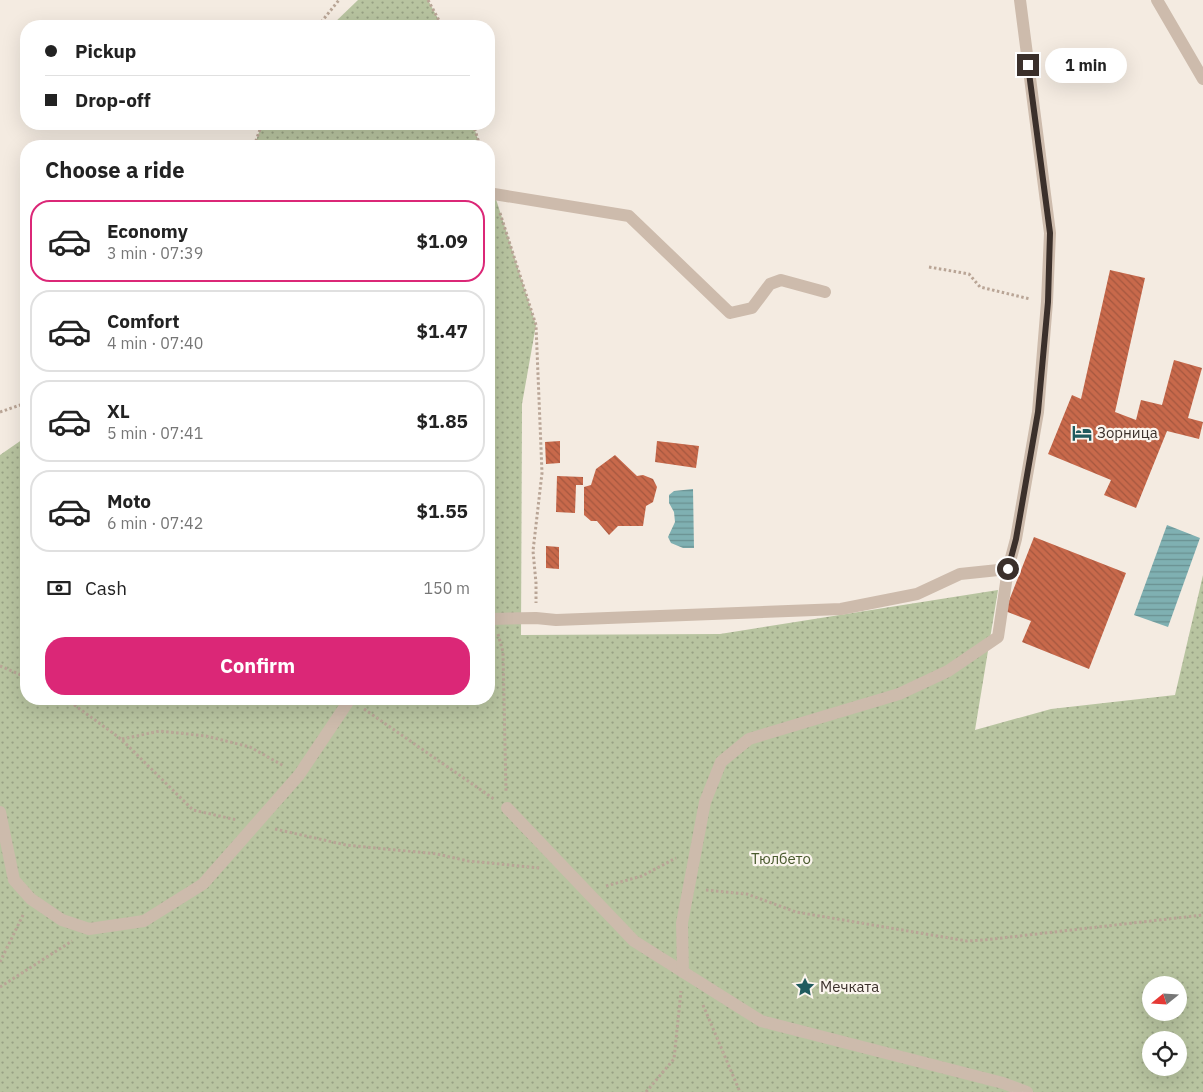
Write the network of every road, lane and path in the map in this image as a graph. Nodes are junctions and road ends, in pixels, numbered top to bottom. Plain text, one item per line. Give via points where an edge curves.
1 (339, 0) edge
2 (428, 0) edge
3 (1020, 0) edge
4 (1157, 0) edge
5 (323, 20) edge
6 (439, 20) edge
7 (1203, 79) edge
8 (495, 194) edge
9 (495, 197) edge
10 (929, 267) dead end
11 (825, 292) dead end
12 (1048, 302) junction
13 (20, 405) edge
14 (0, 412) edge
15 (1008, 569) junction
16 (536, 618) junction
17 (495, 620) edge
18 (497, 630) dead end
19 (0, 666) edge
20 (20, 674) edge
21 (74, 705) edge
22 (345, 705) edge
23 (358, 705) edge
24 (121, 739) junction
25 (299, 775) junction
26 (507, 808) junction
27 (0, 812) edge
28 (255, 825) junction
29 (679, 856) dead end
30 (574, 878) junction
31 (689, 887) junction
32 (31, 899) junction
33 (1203, 915) edge
34 (89, 929) junction
35 (0, 962) edge
36 (688, 976) junction
37 (0, 987) edge
38 (646, 1092) edge
39 (740, 1092) edge
40 (1027, 1092) edge

1 - 5 path
2 - 6 path
3 - 12 street via 1050,233
4 - 7 street
8 - 11 street via 629,216 730,314 752,308 770,284 781,280
9 - 16 path via 536,325 542,473 533,551
10 - 12 path via 969,274 980,287
12 - 15 street via 1038,412
13 - 14 path
15 - 16 street via 960,574 917,594 841,609 556,620
15 - 31 street via 998,637 948,671 899,694 749,739 721,762 705,802
16 - 17 street
18 - 26 path via 503,652
19 - 20 path
21 - 24 path
22 - 25 street
23 - 26 path
24 - 25 path via 160,731 206,736 250,747
24 - 28 path via 193,810
25 - 28 street
26 - 30 street
27 - 32 street via 14,880
28 - 30 path via 346,845 547,868
28 - 34 street via 203,884 144,921
29 - 30 path via 642,876 601,887
30 - 36 street via 634,941
31 - 33 path via 747,894 796,912 967,941
31 - 36 street via 682,923
32 - 34 street via 62,920
32 - 35 path
34 - 37 path
36 - 38 path via 674,1059
36 - 39 path
36 - 40 street via 761,1021 1003,1082

